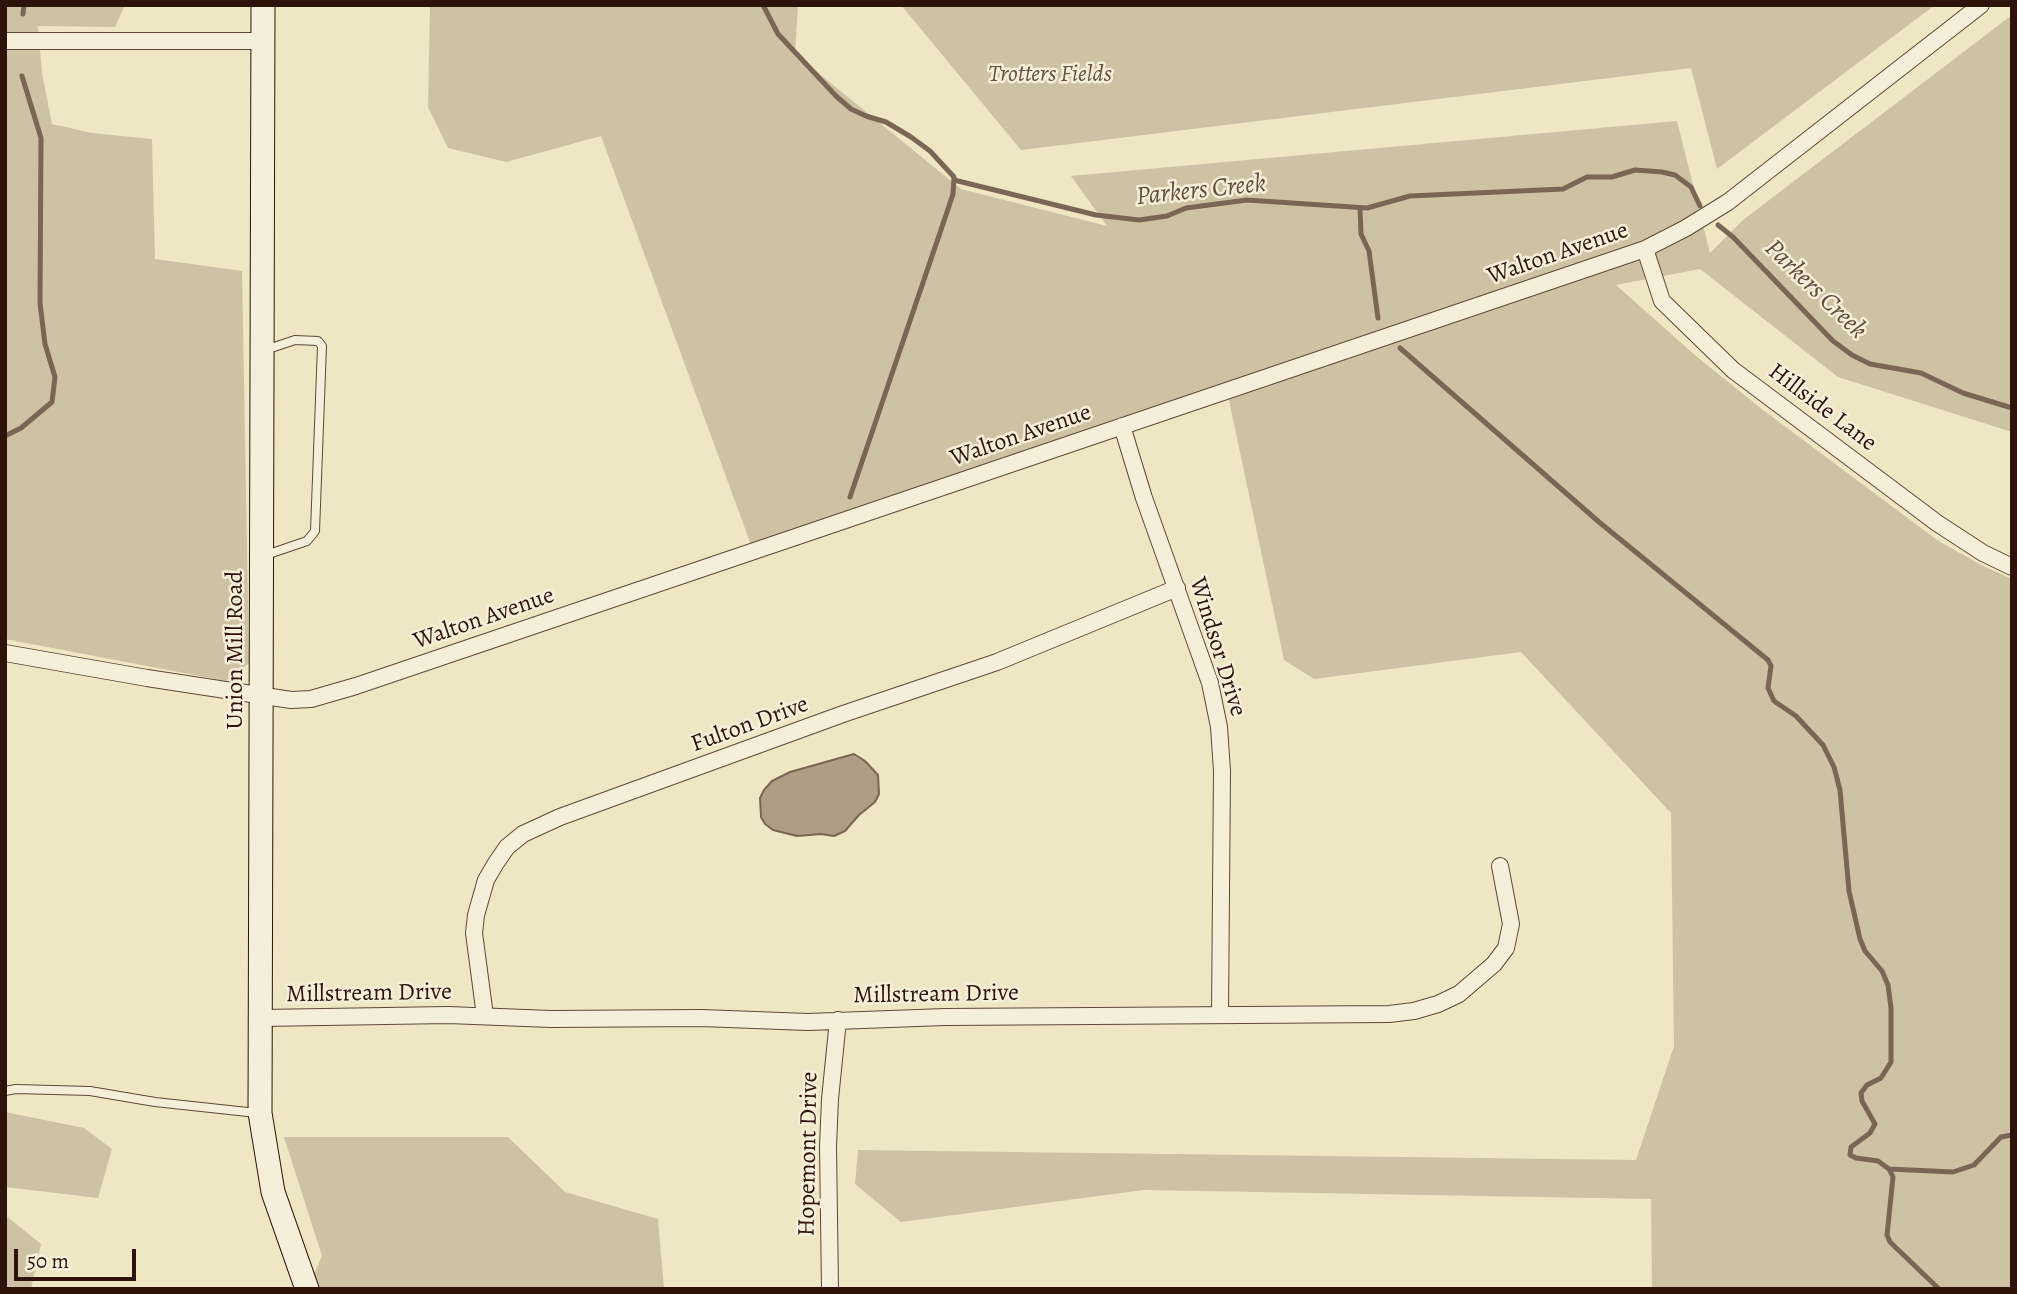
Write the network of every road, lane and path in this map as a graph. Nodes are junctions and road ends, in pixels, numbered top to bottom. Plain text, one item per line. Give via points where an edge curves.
1 (263, 5) edge
2 (1981, 5) edge
3 (5, 41) edge
4 (263, 41) junction
5 (1645, 248) junction
6 (262, 351) junction
7 (1122, 426) junction
8 (262, 557) junction
9 (2012, 567) edge
10 (1177, 588) junction
11 (5, 653) edge
12 (262, 696) junction
13 (1500, 866) dead end
14 (1220, 1015) junction
15 (485, 1016) junction
16 (261, 1018) junction
17 (838, 1020) junction
18 (5, 1091) edge
19 (260, 1113) junction
20 (307, 1289) edge
21 (830, 1289) edge

1 - 4 street, Union Mill Road
2 - 5 street, Walton Avenue via 1728,202
3 - 4 street
4 - 6 street, Union Mill Road
5 - 7 street, Walton Avenue
5 - 9 street, Hillside Lane via 1662,300 1733,370 1937,523
6 - 8 street, Union Mill Road
6 - 8 lane via 295,340 318,341 322,346 315,531 307,541
7 - 10 street, Windsor Drive
7 - 12 street, Walton Avenue via 356,686 311,699
8 - 12 street, Union Mill Road
10 - 14 street, Windsor Drive via 1210,683 1219,727
10 - 15 street, Fulton Drive via 998,662 843,714 523,834 507,847 486,880 476,915 474,933
11 - 12 street, Walton Avenue
12 - 16 street, Union Mill Road
13 - 14 street, Millstream Drive via 1511,924 1506,948 1459,994 1414,1011 1389,1014
14 - 17 street, Millstream Drive
15 - 16 street, Millstream Drive
15 - 17 street, Millstream Drive
16 - 19 street, Union Mill Road
17 - 21 street, Hopemont Drive via 830,1099
18 - 19 lane via 90,1091
19 - 20 street, Union Mill Road via 273,1192

